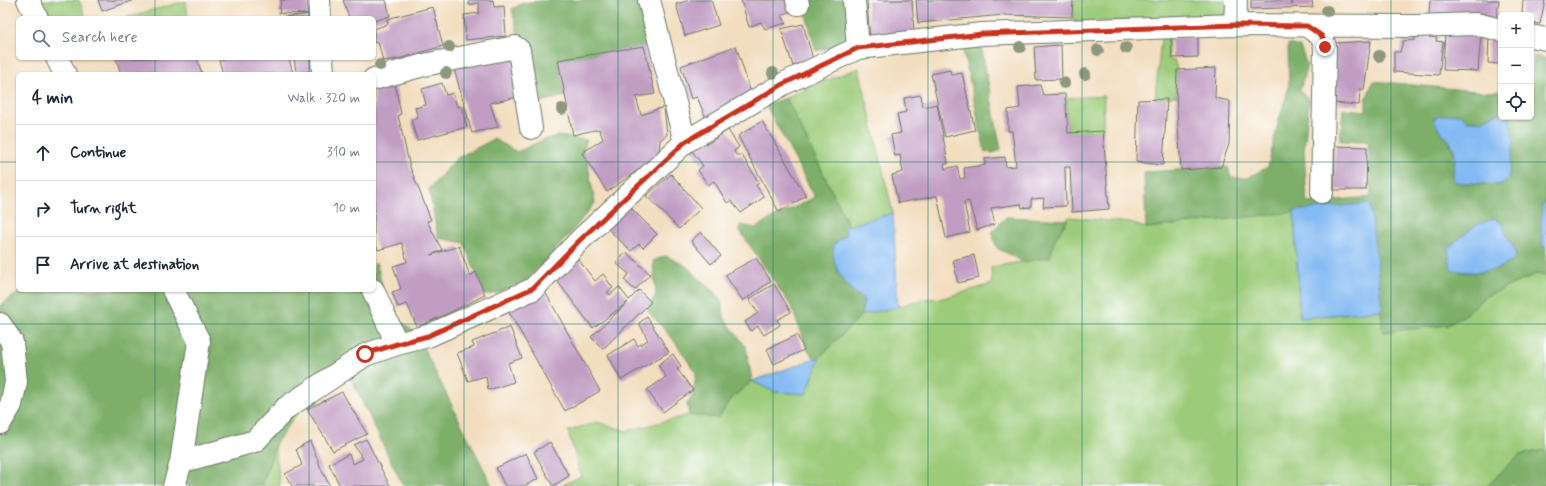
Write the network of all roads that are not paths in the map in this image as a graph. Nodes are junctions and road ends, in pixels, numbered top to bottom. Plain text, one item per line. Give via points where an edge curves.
1 (28, 0) edge
2 (319, 0) edge
3 (649, 0) edge
4 (854, 0) edge
5 (1236, 0) edge
6 (37, 16) edge
7 (320, 16) edge
8 (1236, 25) junction
9 (1307, 26) junction
10 (1498, 29) edge
11 (1534, 37) edge
12 (1546, 39) edge
13 (858, 48) junction
14 (59, 60) edge
15 (322, 60) edge
16 (65, 72) edge
17 (323, 72) edge
18 (376, 78) edge
19 (531, 128) dead end
20 (685, 142) junction
21 (1322, 192) dead end
22 (174, 292) edge
23 (374, 292) edge
24 (0, 324) edge
25 (397, 344) junction
26 (0, 423) edge
27 (181, 462) junction
28 (174, 486) edge

1 - 6 street
2 - 7 street
3 - 20 street
4 - 13 street
5 - 8 street
8 - 9 street
8 - 13 street via 982,34
9 - 10 street via 1476,24
9 - 21 street via 1322,36 1325,47
11 - 12 street
13 - 20 street via 783,84
14 - 16 street
15 - 17 street
18 - 19 street via 424,65 515,47 519,50
20 - 25 street via 580,240 533,288 428,336
22 - 27 street via 199,342
23 - 25 street
24 - 26 street via 12,342 16,382 11,404
25 - 27 street via 365,354 292,403 255,441
27 - 28 street

